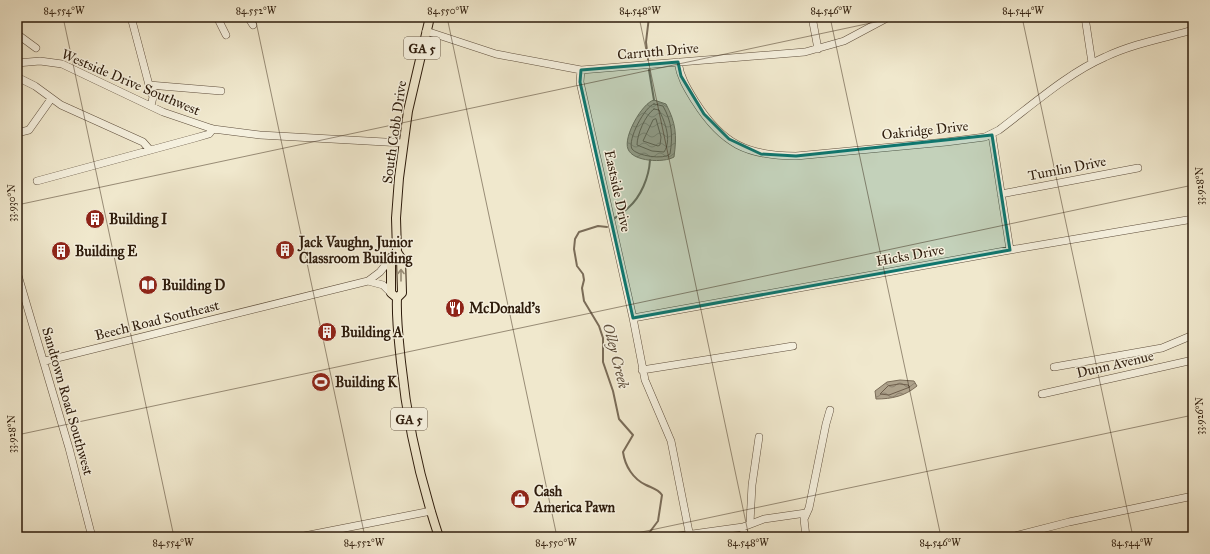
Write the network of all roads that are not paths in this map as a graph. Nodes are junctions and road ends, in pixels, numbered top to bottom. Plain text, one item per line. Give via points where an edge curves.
1 (131, 17) edge
2 (217, 17) edge
3 (248, 17) edge
4 (430, 17) edge
5 (812, 17) edge
6 (889, 17) edge
7 (1085, 17) edge
8 (253, 25) dead end
9 (1193, 30) edge
10 (426, 32) junction
11 (17, 34) edge
12 (226, 35) dead end
13 (36, 48) dead end
14 (818, 49) junction
15 (678, 62) junction
16 (17, 63) edge
17 (1092, 63) junction
18 (581, 70) junction
19 (17, 77) edge
20 (149, 85) junction
21 (221, 91) dead end
22 (51, 99) junction
23 (151, 106) junction
24 (213, 129) junction
25 (17, 133) edge
26 (992, 135) junction
27 (403, 143) junction
28 (150, 150) junction
29 (1138, 168) dead end
30 (37, 180) dead end
31 (1001, 194) junction
32 (1193, 219) edge
33 (1010, 250) junction
34 (394, 255) junction
35 (17, 272) edge
36 (368, 281) junction
37 (394, 296) junction
38 (633, 318) junction
39 (1193, 335) edge
40 (793, 346) dead end
41 (1193, 360) edge
42 (45, 361) junction
43 (1054, 368) dead end
44 (642, 370) junction
45 (1042, 394) dead end
46 (830, 410) dead end
47 (759, 437) dead end
48 (1193, 496) edge
49 (431, 511) junction
50 (806, 513) junction
51 (747, 525) junction
52 (689, 535) edge
53 (92, 537) edge
54 (299, 537) edge
55 (439, 537) edge
56 (671, 537) edge
57 (745, 537) edge
58 (806, 537) edge
59 (1011, 537) edge

1 - 20 street
2 - 12 street
3 - 8 street
4 - 10 main road, South Cobb Drive / GA 5
5 - 14 street
6 - 14 street, Carruth Drive via 857,35
7 - 17 street
9 - 17 street, Oakridge Drive via 1126,49
10 - 18 street, Carruth Drive via 496,54
10 - 27 main road, South Cobb Drive / GA 5 via 414,78
11 - 13 street
14 - 15 street, Carruth Drive
15 - 18 street, Carruth Drive
15 - 26 street, Oakridge Drive via 681,76 704,114 729,140 761,154 796,156 946,142
16 - 23 street, Westside Drive Southwest via 40,61 62,64
17 - 26 street, Oakridge Drive
18 - 38 street, Eastside Drive via 580,82
19 - 22 street via 36,86
20 - 21 street
20 - 23 street via 153,97
22 - 25 street via 29,130
22 - 28 street via 143,142
23 - 24 street, Westside Drive Southwest
24 - 27 street, Westside Drive Southwest via 260,135
24 - 28 street via 209,134
26 - 31 street
27 - 34 main road, South Cobb Drive / GA 5
28 - 30 street
29 - 31 street, Tumlin Drive
31 - 33 street
32 - 33 street, Hicks Drive
33 - 38 street, Hicks Drive
34 - 36 street, Beech Road Southeast via 380,272
34 - 37 main road, South Cobb Drive / GA 5 via 401,258 402,294
35 - 42 street, Sandtown Road Southwest
36 - 37 street via 383,285
36 - 42 street, Beech Road Southeast
37 - 49 main road, South Cobb Drive / GA 5 via 407,411
38 - 44 street, Eastside Drive
39 - 43 street via 1162,348
40 - 44 street
41 - 45 street, Dunn Avenue
42 - 53 street, Sandtown Road Southwest
44 - 52 street, Eastside Drive via 648,390 671,441
46 - 50 street
47 - 51 street
48 - 59 street
49 - 54 street
49 - 55 main road, South Cobb Drive / GA 5
50 - 51 street
50 - 58 street
51 - 52 street
51 - 57 street
52 - 56 street

